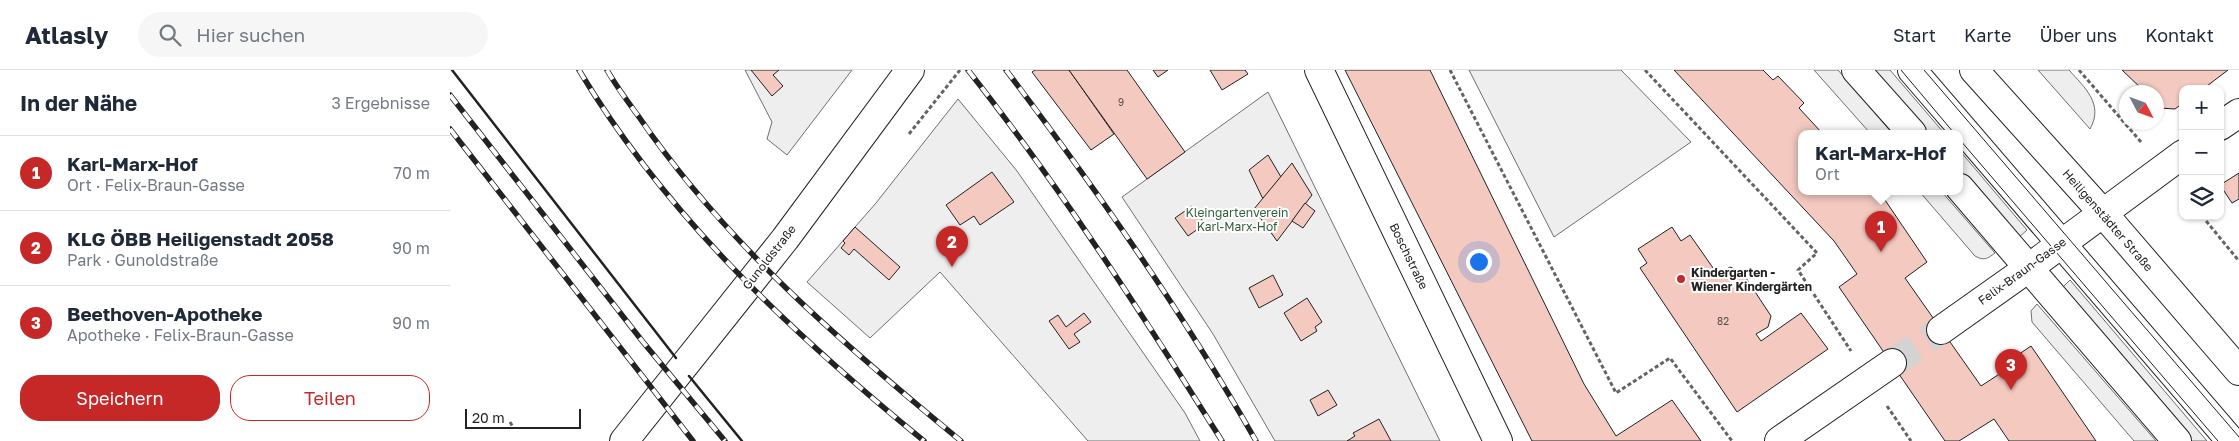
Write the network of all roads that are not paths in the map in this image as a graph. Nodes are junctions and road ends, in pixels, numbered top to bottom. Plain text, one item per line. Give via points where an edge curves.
1 (910, 70) edge
2 (1319, 70) edge
3 (1856, 70) edge
4 (1912, 70) edge
5 (1974, 70) edge
6 (2239, 113) edge
7 (2224, 123) edge
8 (1909, 130) edge
9 (2173, 161) edge
10 (1963, 191) edge
11 (2102, 212) junction
12 (2061, 243) junction
13 (2030, 267) junction
14 (1941, 330) tunnel mouth
15 (1892, 363) tunnel mouth
16 (2239, 371) edge
17 (624, 441) edge
18 (1498, 441) edge
19 (1779, 441) edge
20 (2177, 441) edge
21 (2231, 441) edge

1 - 17 street, Gunoldstraße via 785,239
2 - 18 street, Boschstraße
3 - 8 street
4 - 12 street
5 - 11 street, Heiligenstädter Straße
6 - 7 street
9 - 11 street, Felix-Braun-Gasse
10 - 13 street
11 - 12 street, Felix-Braun-Gasse
11 - 16 street, Heiligenstädter Straße
12 - 13 street, Felix-Braun-Gasse
12 - 21 street
13 - 14 street, Felix-Braun-Gasse
13 - 20 street
15 - 19 street

